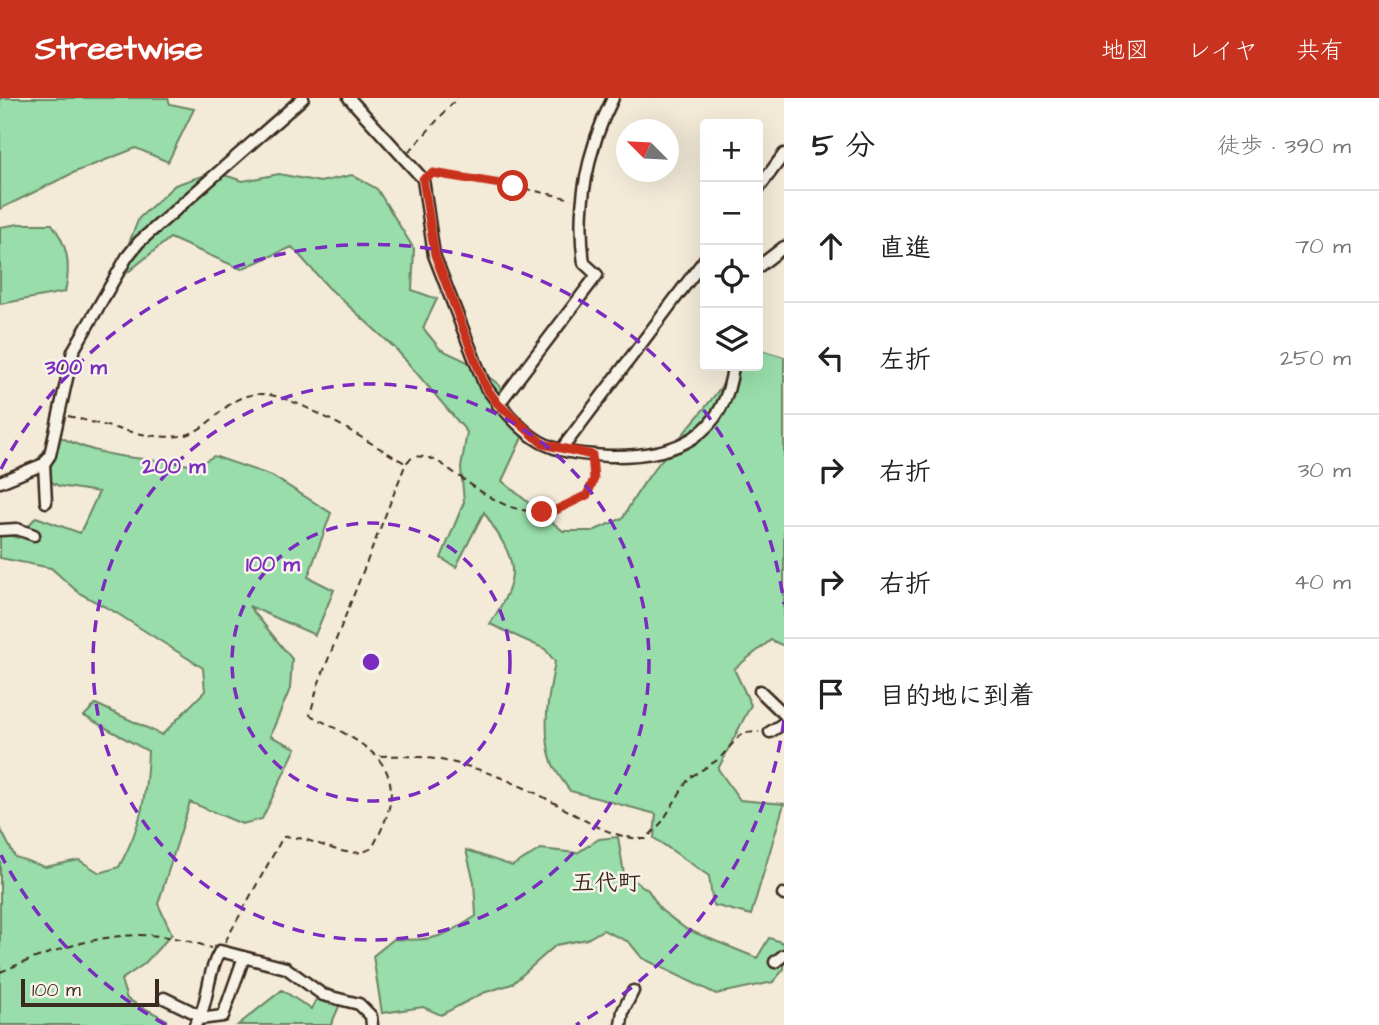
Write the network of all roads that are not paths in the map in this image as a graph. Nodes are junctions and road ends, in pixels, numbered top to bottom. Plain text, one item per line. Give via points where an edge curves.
1 (303, 98) edge
2 (349, 98) edge
3 (613, 98) edge
4 (784, 154) edge
5 (763, 182) edge
6 (784, 247) edge
7 (763, 263) edge
8 (700, 266) edge
9 (732, 371) edge
10 (498, 404) junction
11 (561, 450) junction
12 (44, 464) junction
13 (0, 482) edge
14 (46, 502) dead end
15 (0, 530) edge
16 (34, 534) dead end
17 (760, 691) dead end
18 (784, 714) edge
19 (784, 723) edge
20 (771, 732) road end
21 (784, 955) edge
22 (244, 957) junction
23 (775, 962) dead end
24 (633, 991) dead end
25 (164, 998) dead end
26 (198, 1020) edge
27 (372, 1025) edge
28 (621, 1025) edge

1 - 12 street via 139,242 128,257 73,351 50,456
2 - 10 street via 423,179 435,255 485,386
3 - 10 street via 603,116 580,202 584,263 597,275
4 - 5 street
6 - 7 street
8 - 11 street
9 - 11 street via 723,405 708,428 671,450 636,456
10 - 11 street via 543,444
12 - 13 street
12 - 14 street
15 - 16 street
17 - 18 street
19 - 20 street
21 - 23 street
22 - 26 street via 222,1016
22 - 26 street via 220,951
22 - 27 street via 286,968 323,995 359,1004 371,1016
24 - 28 street
25 - 26 street

